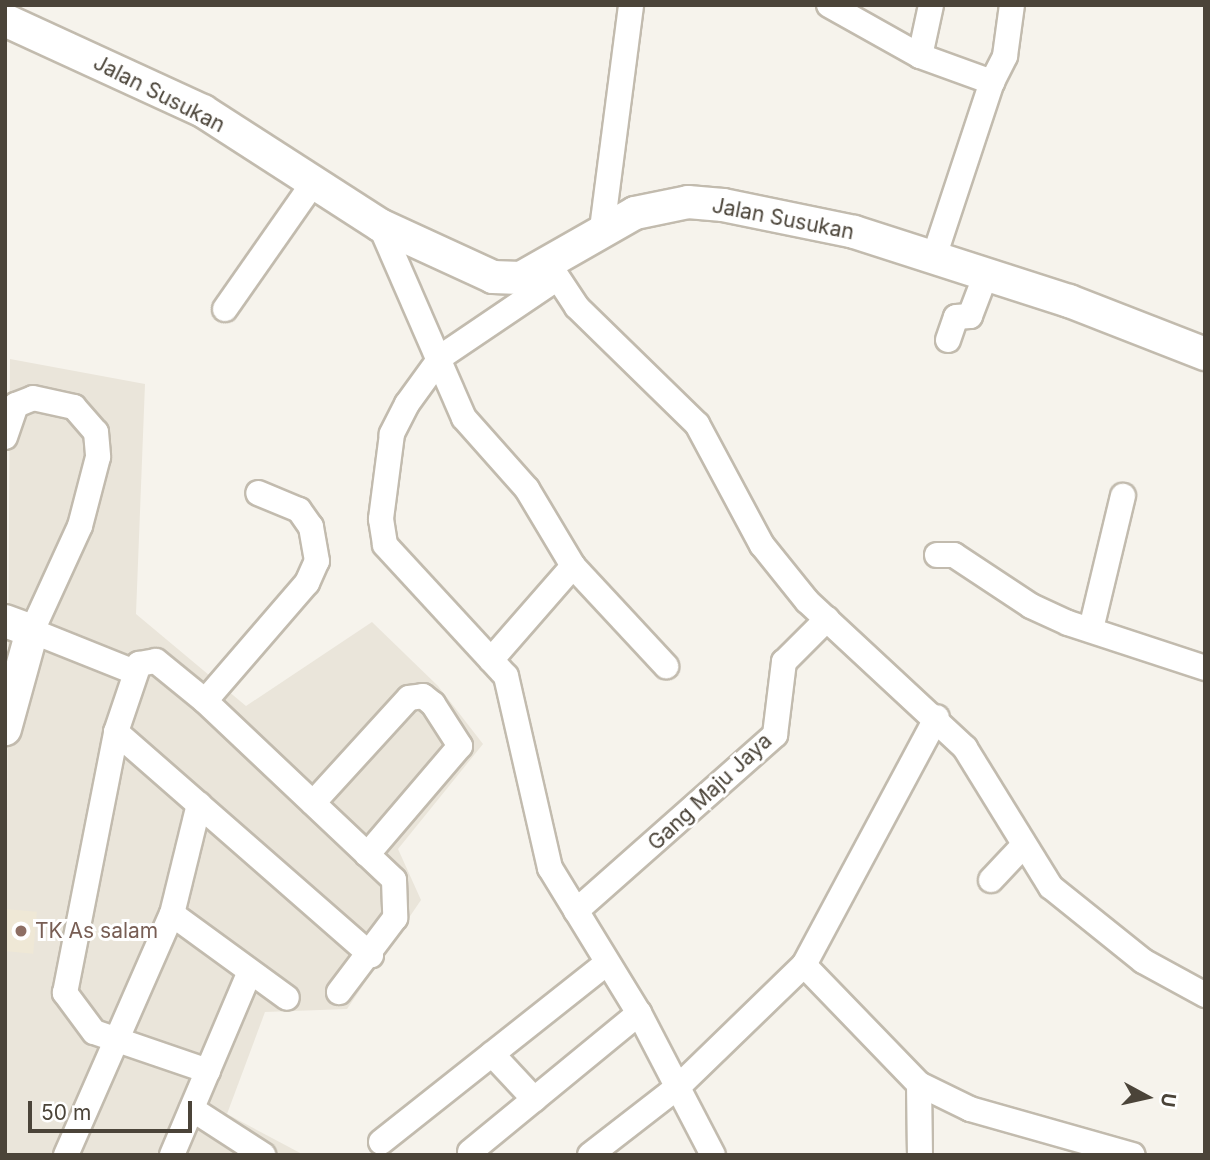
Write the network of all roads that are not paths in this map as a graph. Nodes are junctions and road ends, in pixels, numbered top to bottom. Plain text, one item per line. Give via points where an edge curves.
1 (631, 5) edge
2 (931, 5) edge
3 (1012, 5) edge
4 (832, 6) edge
5 (5, 20) edge
6 (920, 56) junction
7 (992, 82) junction
8 (314, 182) junction
9 (380, 225) junction
10 (602, 229) junction
11 (934, 257) junction
12 (552, 270) junction
13 (986, 274) junction
14 (225, 309) dead end
15 (948, 340) dead end
16 (1205, 354) edge
17 (441, 356) junction
18 (5, 437) edge
19 (258, 493) dead end
20 (1123, 496) dead end
21 (937, 555) dead end
22 (573, 566) junction
23 (827, 619) junction
24 (19, 626) edge
25 (1091, 629) junction
26 (491, 660) junction
27 (666, 666) dead end
28 (1205, 668) edge
29 (132, 671) junction
30 (205, 701) junction
31 (937, 717) junction
32 (5, 729) edge
33 (116, 732) junction
34 (313, 803) junction
35 (199, 804) junction
36 (1024, 845) junction
37 (367, 855) junction
38 (991, 880) dead end
39 (576, 911) junction
40 (172, 914) junction
41 (371, 955) junction
42 (607, 963) junction
43 (804, 965) junction
44 (249, 974) junction
45 (339, 992) dead end
46 (1205, 995) edge
47 (287, 998) dead end
48 (639, 1013) junction
49 (117, 1038) junction
50 (492, 1054) junction
51 (208, 1071) junction
52 (919, 1084) junction
53 (679, 1086) junction
54 (534, 1099) junction
55 (192, 1109) junction
56 (381, 1142) dead end
57 (253, 1152) edge
58 (470, 1152) dead end
59 (66, 1155) edge
60 (172, 1155) edge
61 (590, 1155) edge
62 (713, 1155) edge
63 (920, 1155) edge
64 (1133, 1155) edge

1 - 10 street
2 - 6 street
3 - 7 street via 1004,56
4 - 6 street
5 - 8 street, Jalan Susukan via 203,111
6 - 7 street
7 - 11 street
8 - 9 street, Jalan Susukan
8 - 14 street
9 - 12 street, Jalan Susukan via 493,278 521,278
9 - 17 street
10 - 11 street, Jalan Susukan via 664,205 723,205 854,232
10 - 12 street, Jalan Susukan
11 - 13 street, Jalan Susukan
12 - 17 street
12 - 23 street via 577,307 696,424 761,545
13 - 15 street via 970,316 956,317
13 - 16 street, Jalan Susukan
17 - 22 street via 464,418 527,489
17 - 26 street via 392,434 381,519 385,545
18 - 24 street via 16,405 33,398 74,407 96,432 98,457 80,526
19 - 30 street via 299,510 315,538 317,561 307,583
20 - 25 street
21 - 25 street via 954,555 1031,606
22 - 26 street
22 - 27 street
23 - 31 street
23 - 39 street, Gang Maju Jaya via 784,662 775,735
24 - 29 street
24 - 32 street
25 - 28 street
26 - 39 street via 506,676 514,703 551,867
29 - 30 street via 156,661
29 - 33 street
30 - 34 street
31 - 36 street via 989,780
31 - 43 street
33 - 35 street
33 - 49 street via 65,993 94,1032
34 - 37 street
34 - 37 street via 409,698 423,695 433,704 460,746
35 - 40 street
35 - 41 street
36 - 38 street
36 - 46 street via 1051,887 1143,961
37 - 41 street via 394,880 399,899 395,918
39 - 42 street
40 - 44 street
40 - 49 street
41 - 45 street
42 - 48 street
42 - 50 street
43 - 52 street
43 - 53 street
44 - 47 street
44 - 51 street
48 - 53 street
48 - 54 street
49 - 51 street
49 - 59 street
50 - 54 street
50 - 56 street
51 - 55 street
52 - 63 street
52 - 64 street via 970,1110
53 - 61 street
53 - 62 street
54 - 58 street
55 - 57 street
55 - 60 street

